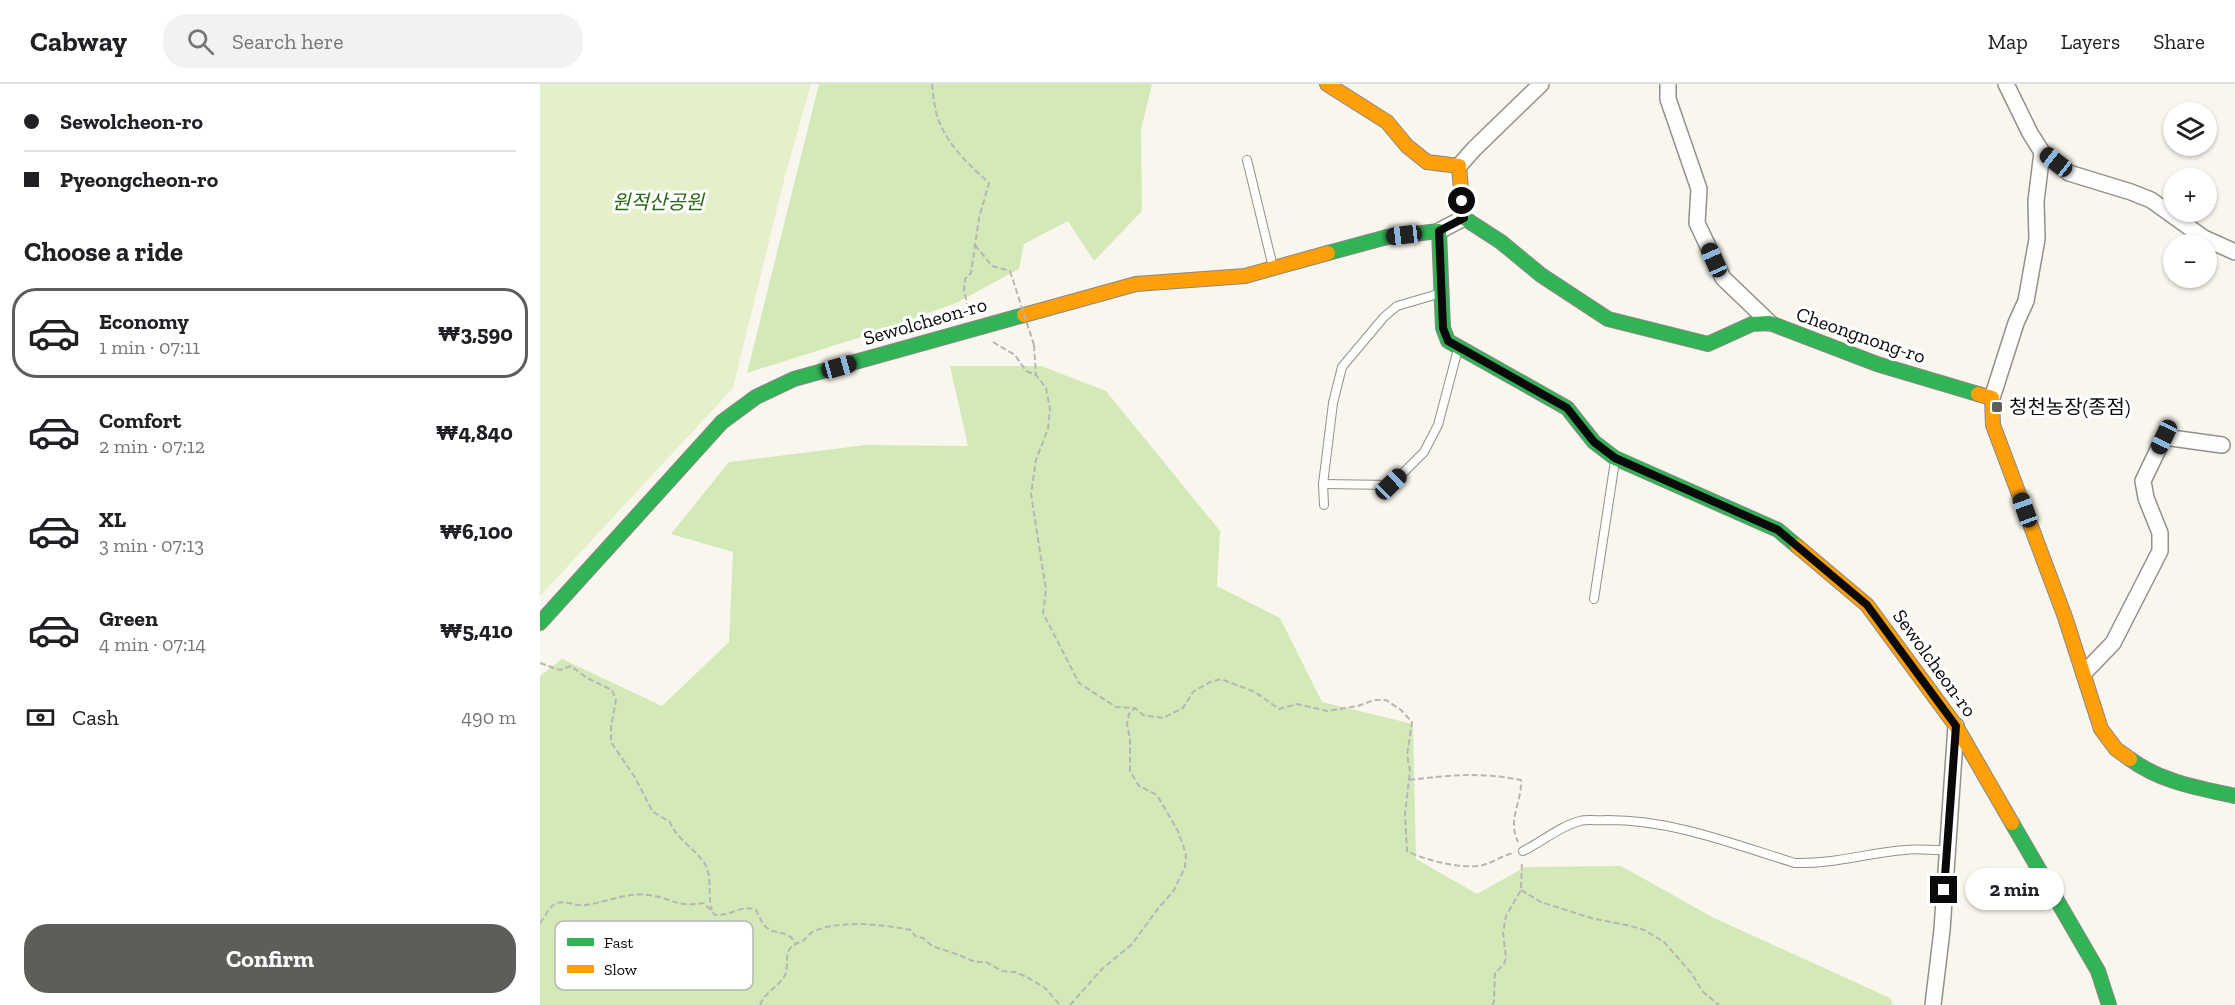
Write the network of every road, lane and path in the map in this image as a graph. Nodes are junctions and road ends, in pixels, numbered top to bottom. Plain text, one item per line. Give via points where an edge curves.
1 (932, 84) edge
2 (1327, 84) edge
3 (1541, 84) edge
4 (1668, 84) edge
5 (2006, 84) edge
6 (2042, 152) junction
7 (1247, 160) dead end
8 (1460, 166) junction
9 (1464, 218) junction
10 (1439, 231) junction
11 (975, 245) junction
12 (2235, 252) edge
13 (1274, 268) junction
14 (1441, 293) junction
15 (1770, 323) junction
16 (979, 327) junction
17 (1458, 348) junction
18 (1036, 375) junction
19 (1992, 398) junction
20 (2222, 445) dead end
21 (1615, 458) junction
22 (1323, 484) junction
23 (1324, 505) dead end
24 (1594, 599) dead end
25 (540, 623) edge
26 (540, 663) edge
27 (2084, 673) junction
28 (1135, 708) junction
29 (1956, 726) junction
30 (1408, 780) junction
31 (2235, 796) edge
32 (1947, 850) junction
33 (1523, 851) junction
34 (1521, 890) junction
35 (712, 910) junction
36 (540, 923) edge
37 (795, 943) junction
38 (760, 1005) edge
39 (1060, 1005) edge
40 (1071, 1005) edge
41 (1491, 1005) edge
42 (1719, 1005) edge
43 (1933, 1005) edge
44 (2109, 1005) edge

1 - 11 path via 936,113 948,139 989,183
2 - 8 street via 1387,122 1427,162
3 - 8 street
4 - 15 street via 1668,99 1700,189 1698,223 1723,278
5 - 6 street
6 - 12 street via 2069,173 2151,200 2204,238
6 - 19 street via 2036,201 2037,239 2026,301
7 - 13 lane
8 - 9 street
9 - 10 street, Sewolcheon-ro
9 - 15 street, Cheongnong-ro via 1608,320 1708,344 1752,324
10 - 13 street, Sewolcheon-ro via 1387,237
10 - 14 street, Sewolcheon-ro
11 - 16 path via 975,260 965,279 964,291
11 - 18 path, bridge via 992,266 1010,271 1034,345
13 - 16 street, Sewolcheon-ro via 1245,276 1136,284
14 - 17 street, Sewolcheon-ro via 1443,328 1448,341
14 - 22 lane via 1397,306 1342,367 1333,403
15 - 19 street, Cheongnong-ro via 1877,364
16 - 18 path via 996,345 1015,356 1026,371
16 - 25 street, Sewolcheon-ro via 794,379 756,397 722,422
17 - 21 street, Sewolcheon-ro via 1567,408 1594,442
17 - 22 lane via 1438,425 1424,452 1391,484
18 - 28 path via 1046,388 1050,409 1031,494 1046,590 1043,613 1079,683 1116,706
19 - 27 street via 1993,425
20 - 27 street via 2164,437 2144,482 2160,533 2160,551 2113,643
21 - 24 lane
21 - 29 street, Sewolcheon-ro via 1778,530 1867,605
22 - 23 lane
26 - 35 path via 560,670 571,666 612,690 616,700 611,742 653,812 670,822 672,830 704,862 710,877
27 - 31 street via 2101,729 2116,749 2154,774
28 - 30 path via 1143,715 1163,718 1183,708 1192,692 1221,679 1255,692 1279,709 1297,705 1327,711 1386,700 1412,722
28 - 40 path via 1127,723 1130,771 1139,786 1157,795 1178,831 1186,854 1185,867 1174,890 1132,944 1102,969
29 - 32 street
29 - 44 street, Sewolcheon-ro via 2098,971
30 - 33 path via 1462,773 1521,780 1513,819 1514,833
30 - 33 path via 1407,851 1468,867
32 - 33 lane via 1906,849 1837,862 1795,863 1685,829 1619,820 1581,821
32 - 43 street
33 - 34 path
34 - 41 path via 1506,916 1506,958 1495,973
34 - 42 path via 1541,902 1654,936 1664,942 1702,991
35 - 36 path via 704,903 680,905 651,895 630,894 583,906 558,903 551,906
35 - 37 path via 716,915 726,915 734,910 756,910 769,930 789,936
37 - 38 path via 787,956 786,974
37 - 39 path via 811,931 864,923 911,930 932,946 1027,977 1045,988

